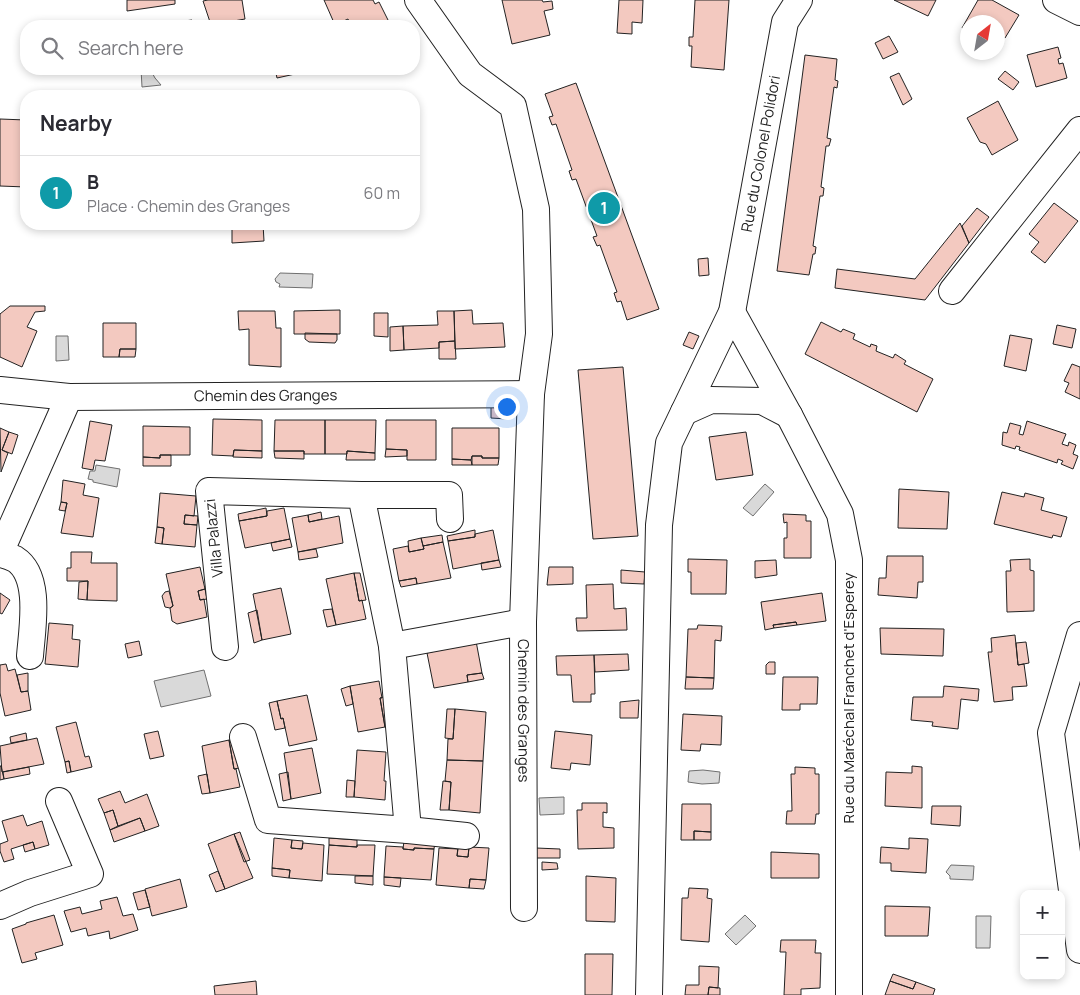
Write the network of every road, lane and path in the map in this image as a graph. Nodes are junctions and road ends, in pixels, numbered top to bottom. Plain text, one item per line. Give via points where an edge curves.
1 (418, 0) edge
2 (799, 0) edge
3 (1056, 0) edge
4 (1080, 12) edge
5 (1080, 130) edge
6 (952, 291) dead end
7 (732, 312) junction
8 (0, 390) edge
9 (531, 394) junction
10 (69, 398) junction
11 (684, 412) junction
12 (789, 415) junction
13 (361, 494) junction
14 (450, 519) dead end
15 (0, 553) edge
16 (523, 622) junction
17 (1080, 635) edge
18 (392, 646) junction
19 (225, 647) dead end
20 (30, 656) dead end
21 (243, 737) dead end
22 (59, 801) dead end
23 (408, 830) junction
24 (466, 836) dead end
25 (0, 906) edge
26 (524, 908) dead end
27 (1080, 950) edge
28 (649, 995) edge
29 (850, 995) edge

1 - 9 street, Chemin des Granges via 470,74 513,106 536,209 539,334
2 - 7 street, Rue du Colonel Polidori via 785,22
3 - 4 street
5 - 6 street
7 - 11 street
7 - 12 street, Rue du Maréchal Franchet d'Esperey
8 - 10 street, Chemin des Granges
9 - 10 street, Chemin des Granges
9 - 16 street, Chemin des Granges
10 - 15 street
11 - 12 street via 711,400 762,401
11 - 28 street via 669,443 659,525
12 - 29 street, Rue du Maréchal Franchet d'Esperey via 840,514 849,560
13 - 14 street, Villa Palazzi via 449,495
13 - 18 street
13 - 19 street, Villa Palazzi via 209,491
15 - 20 street via 16,560 30,576 33,601
16 - 18 street
16 - 26 street, Chemin des Granges
17 - 27 street via 1051,734
18 - 23 street
21 - 23 street via 268,820
22 - 25 street via 90,874
23 - 24 street

